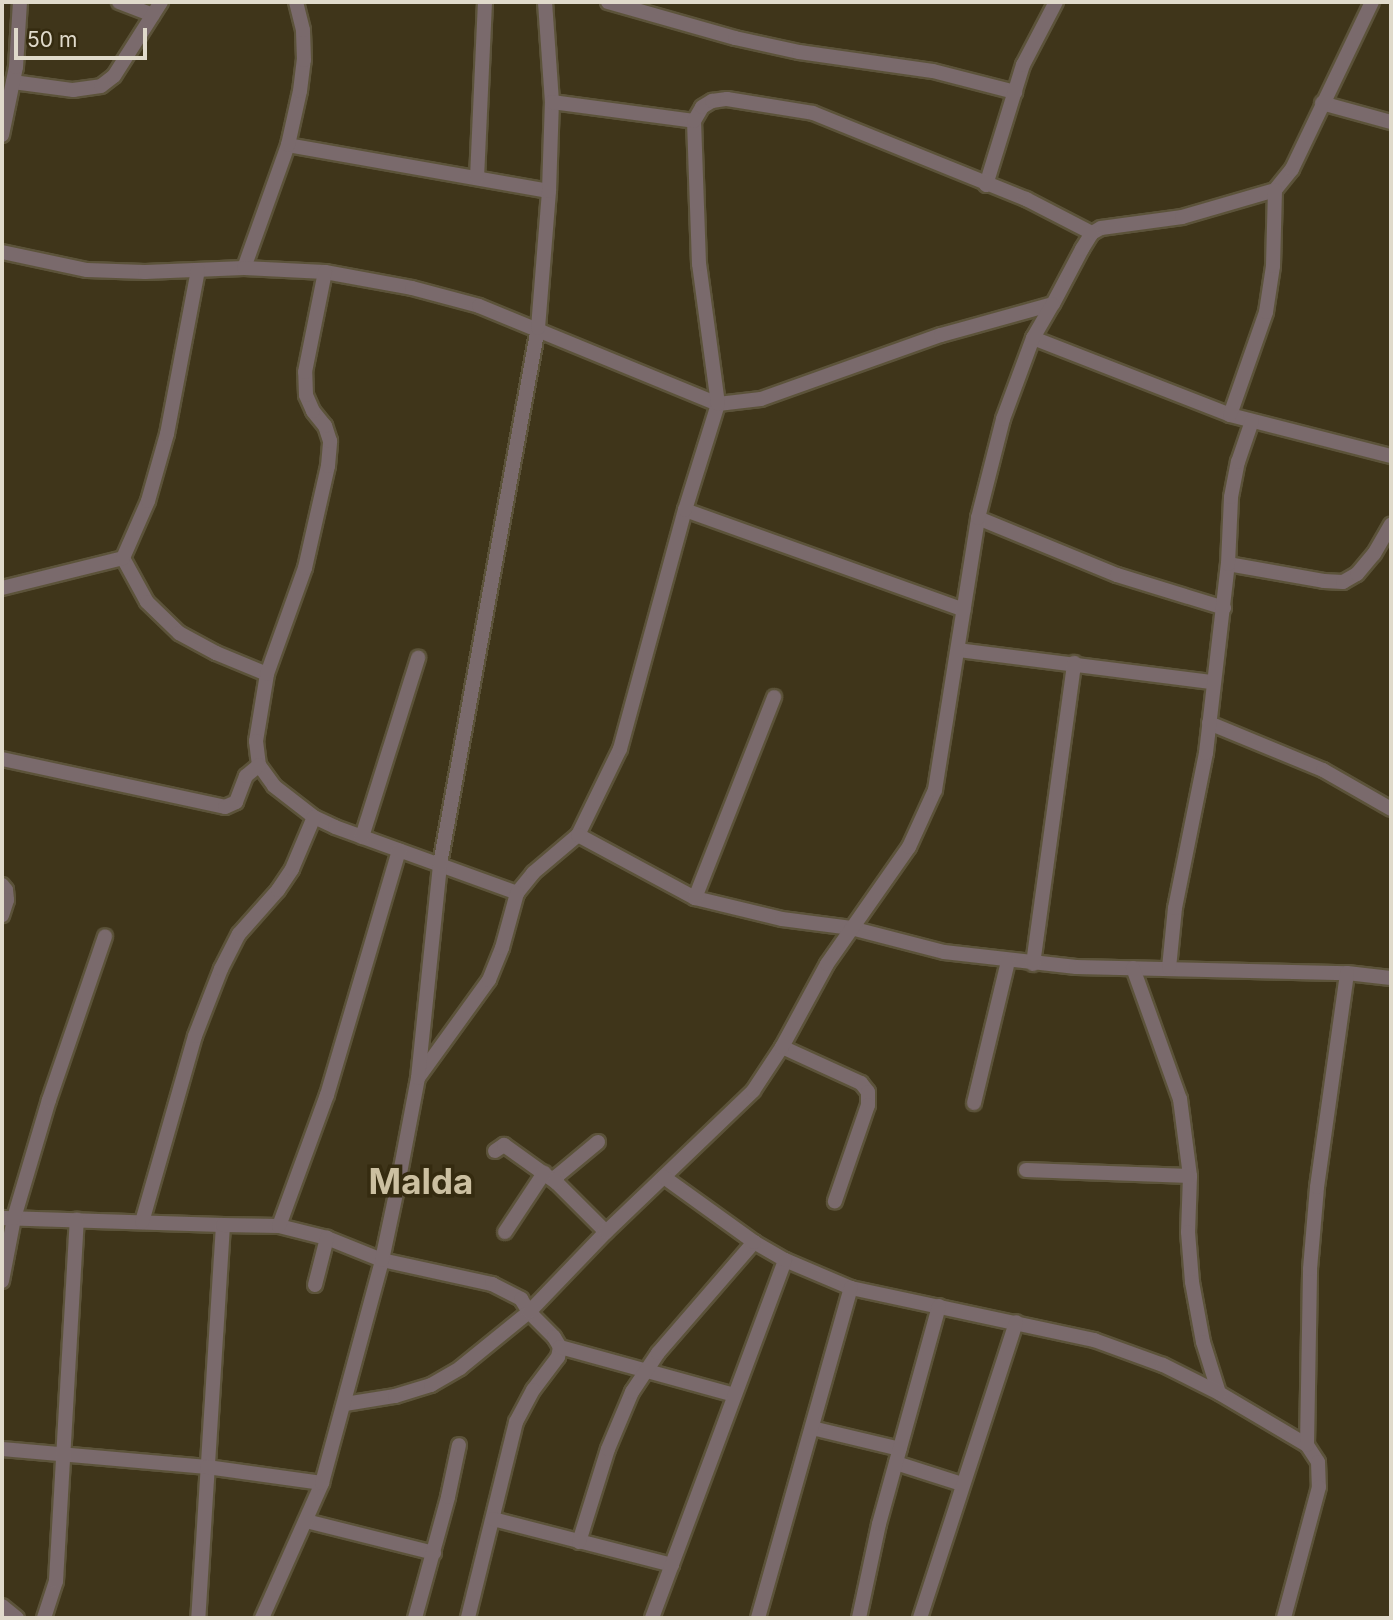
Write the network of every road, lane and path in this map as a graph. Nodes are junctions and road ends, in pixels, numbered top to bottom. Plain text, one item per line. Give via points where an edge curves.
1 (20, 2) edge
2 (119, 2) edge
3 (161, 2) edge
4 (296, 2) edge
5 (485, 2) edge
6 (545, 2) edge
7 (608, 2) edge
8 (1056, 2) edge
9 (1372, 2) edge
10 (153, 15) junction
11 (13, 82) junction
12 (1015, 92) junction
13 (552, 102) junction
14 (1322, 103) junction
15 (694, 121) junction
16 (1391, 122) edge
17 (2, 135) edge
18 (288, 145) junction
19 (477, 178) junction
20 (986, 185) junction
21 (1275, 190) junction
22 (549, 191) junction
23 (1092, 233) junction
24 (2, 252) edge
25 (244, 268) junction
26 (198, 270) junction
27 (325, 272) junction
28 (1053, 304) junction
29 (538, 328) junction
30 (1033, 338) junction
31 (718, 404) junction
32 (1230, 415) junction
33 (1252, 421) junction
34 (1391, 456) edge
35 (685, 510) junction
36 (978, 518) junction
37 (1391, 525) edge
38 (123, 558) junction
39 (1228, 564) junction
40 (2, 587) edge
41 (1224, 608) junction
42 (964, 611) junction
43 (958, 650) junction
44 (418, 658) dead end
45 (1074, 663) junction
46 (267, 674) junction
47 (1212, 682) junction
48 (774, 697) dead end
49 (1209, 723) junction
50 (2, 759) edge
51 (260, 765) junction
52 (1391, 808) edge
53 (314, 817) junction
54 (578, 835) junction
55 (362, 837) junction
56 (399, 850) junction
57 (440, 864) junction
58 (2, 886) edge
59 (517, 893) junction
60 (695, 898) junction
61 (2, 915) edge
62 (852, 928) junction
63 (105, 936) dead end
64 (1008, 961) junction
65 (1033, 964) junction
66 (1133, 968) junction
67 (1169, 968) junction
68 (1347, 973) junction
69 (1391, 978) edge
70 (782, 1047) junction
71 (418, 1078) junction
72 (974, 1103) dead end
73 (598, 1142) dead end
74 (495, 1151) dead end
75 (1026, 1170) dead end
76 (544, 1173) junction
77 (1190, 1176) junction
78 (664, 1177) junction
79 (556, 1183) junction
80 (835, 1201) dead end
81 (8, 1218) edge
82 (77, 1220) junction
83 (142, 1222) junction
84 (223, 1225) junction
85 (279, 1226) junction
86 (505, 1232) dead end
87 (606, 1232) junction
88 (327, 1238) junction
89 (754, 1242) junction
90 (382, 1260) junction
91 (785, 1260) junction
92 (2, 1281) edge
93 (315, 1285) dead end
94 (851, 1288) junction
95 (939, 1306) junction
96 (529, 1312) junction
97 (1016, 1322) junction
98 (560, 1347) junction
99 (647, 1370) junction
100 (1219, 1393) junction
101 (734, 1395) junction
102 (345, 1404) junction
103 (812, 1428) junction
104 (459, 1445) dead end
105 (1307, 1445) junction
106 (2, 1449) edge
107 (64, 1453) junction
108 (898, 1456) junction
109 (207, 1467) junction
110 (322, 1483) junction
111 (962, 1484) junction
112 (493, 1519) junction
113 (306, 1521) junction
114 (579, 1542) junction
115 (434, 1553) junction
116 (672, 1565) junction
117 (2, 1606) edge
118 (17, 1618) edge
119 (44, 1618) edge
120 (198, 1618) edge
121 (262, 1618) edge
122 (415, 1618) edge
123 (468, 1618) edge
124 (652, 1618) edge
125 (758, 1618) edge
126 (859, 1618) edge
127 (920, 1618) edge
128 (1284, 1618) edge

1 - 11 street
2 - 10 street
3 - 10 street
4 - 18 street via 304,60
5 - 19 street
6 - 13 street
7 - 12 street via 760,44 933,71
8 - 12 street
9 - 14 street
10 - 11 street via 114,76 101,86 73,90
11 - 17 street
12 - 20 street
13 - 15 street
13 - 22 street
14 - 16 street
14 - 21 street via 1292,169
15 - 20 street via 712,100 754,101 813,113
15 - 31 street via 699,264
18 - 19 street
18 - 25 street
19 - 22 street
20 - 23 street via 1026,199
21 - 23 street via 1182,216 1116,224
21 - 32 street via 1273,266 1266,312
22 - 29 street
23 - 28 street
24 - 26 street via 87,270
25 - 26 street
25 - 27 street
26 - 38 street via 167,434 148,501
27 - 29 street via 439,295
27 - 46 street via 306,372 306,395 330,441 328,466 305,568
28 - 30 street
28 - 31 street via 941,335 761,399
29 - 31 street
29 - 57 street
30 - 32 street
30 - 36 street via 1003,419
31 - 35 street
32 - 33 street
33 - 34 street
33 - 39 street via 1231,497
35 - 42 street
35 - 54 street via 620,749
36 - 41 street via 1117,575
36 - 42 street
37 - 39 street via 1357,575 1343,582
38 - 40 street
38 - 46 street via 147,602 179,633
39 - 41 street
41 - 47 street
42 - 43 street
43 - 45 street
43 - 62 street via 935,790 909,847
44 - 55 street
45 - 47 street
45 - 65 street
46 - 51 street via 256,741
47 - 49 street
48 - 60 street
49 - 52 street via 1323,770
49 - 67 street via 1175,908
50 - 51 street via 225,807 236,802 246,776
51 - 53 street via 274,786
53 - 55 street
53 - 83 street via 292,869 239,934 222,969 195,1036
54 - 59 street
54 - 60 street
55 - 56 street
56 - 57 street
56 - 85 street via 327,1095
57 - 59 street
57 - 71 street
58 - 61 street via 7,900
59 - 71 street via 489,980
60 - 62 street via 782,919
62 - 64 street via 944,952
62 - 70 street
63 - 81 street
64 - 65 street
64 - 72 street
65 - 66 street
66 - 67 street
66 - 77 street via 1180,1099
67 - 68 street
68 - 69 street
68 - 105 street via 1311,1255
70 - 78 street via 753,1091
70 - 80 street via 861,1083 868,1092 868,1105
71 - 90 street
73 - 79 street via 557,1176
74 - 76 street via 504,1144
75 - 77 street
76 - 79 street
76 - 86 street
77 - 100 street via 1192,1282
78 - 87 street
78 - 89 street
79 - 87 street
81 - 82 street
81 - 92 street
82 - 83 street
82 - 107 street
83 - 84 street
84 - 85 street
84 - 109 street
85 - 88 street
87 - 96 street
88 - 90 street
88 - 93 street
89 - 91 street
89 - 99 street
90 - 96 street via 492,1284 510,1291
90 - 102 street
91 - 94 street
91 - 101 street
94 - 95 street
94 - 103 street
95 - 97 street
95 - 108 street
96 - 98 street
96 - 102 street via 460,1368 431,1385
97 - 100 street via 1094,1340 1163,1365
97 - 111 street
98 - 99 street
98 - 112 street via 516,1422
99 - 101 street
99 - 114 street via 632,1392 608,1449
100 - 105 street
101 - 116 street
102 - 110 street
103 - 108 street
103 - 125 street
104 - 115 street
105 - 128 street via 1318,1462 1320,1487
106 - 107 street
107 - 109 street
107 - 119 street via 56,1581
108 - 111 street
108 - 126 street
109 - 110 street
109 - 120 street
110 - 113 street
111 - 127 street
112 - 114 street
112 - 123 street
113 - 115 street
113 - 121 street
114 - 116 street
115 - 122 street
116 - 124 street
117 - 118 street

